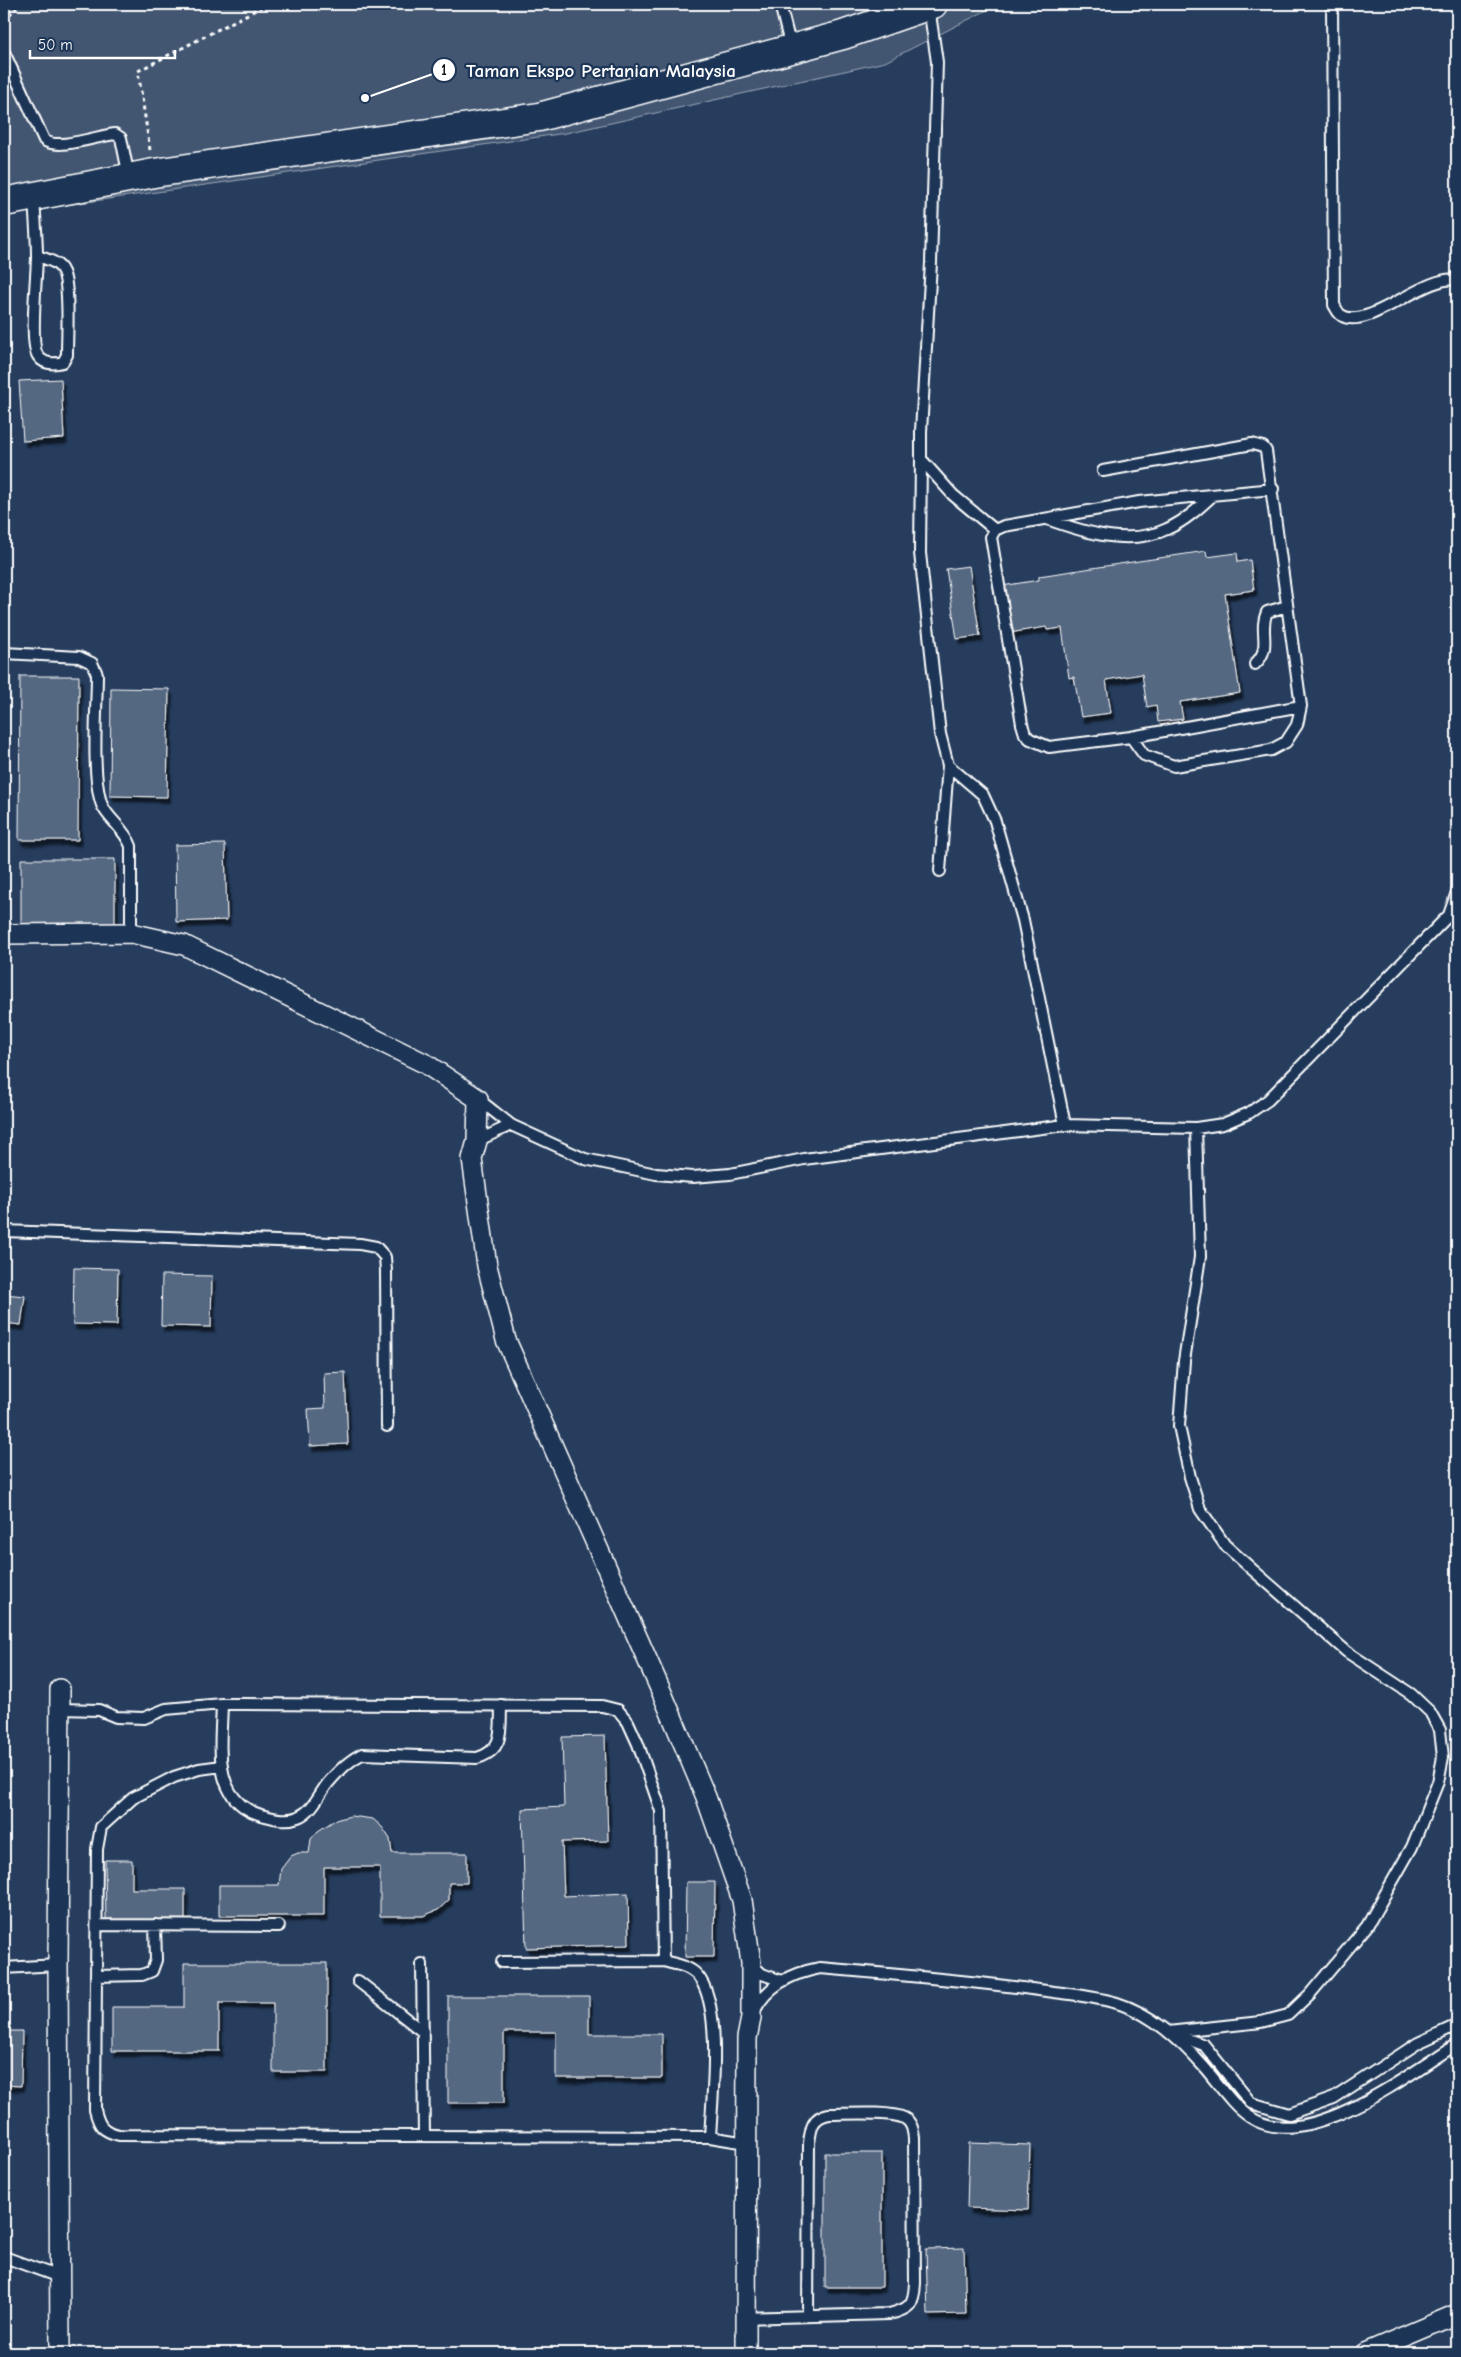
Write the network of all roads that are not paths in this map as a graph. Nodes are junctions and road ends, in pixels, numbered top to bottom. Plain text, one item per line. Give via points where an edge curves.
1 (780, 4) edge
2 (1332, 4) edge
3 (931, 5) edge
4 (792, 49) junction
5 (4, 52) edge
6 (142, 176) junction
7 (34, 196) junction
8 (4, 202) edge
9 (37, 256) junction
10 (1457, 280) edge
11 (921, 459) junction
12 (1102, 471) dead end
13 (1273, 489) junction
14 (1213, 495) junction
15 (1046, 519) junction
16 (995, 530) junction
17 (1287, 606) junction
18 (4, 653) edge
19 (1256, 664) dead end
20 (1301, 706) junction
21 (1131, 737) junction
22 (948, 766) junction
23 (940, 871) dead end
24 (1457, 892) edge
25 (131, 933) junction
26 (4, 934) edge
27 (478, 1099) junction
28 (511, 1125) junction
29 (1065, 1125) junction
30 (1196, 1128) junction
31 (477, 1141) junction
32 (4, 1230) edge
33 (387, 1426) dead end
34 (60, 1689) dead end
35 (222, 1704) junction
36 (501, 1705) junction
37 (60, 1709) junction
38 (222, 1766) junction
39 (97, 1925) junction
40 (155, 1925) junction
41 (279, 1926) dead end
42 (663, 1961) junction
43 (502, 1962) dead end
44 (750, 1963) junction
45 (422, 1964) dead end
46 (58, 1966) junction
47 (4, 1968) edge
48 (96, 1976) junction
49 (358, 1981) dead end
50 (782, 1981) junction
51 (751, 2018) junction
52 (1457, 2025) edge
53 (423, 2032) junction
54 (1168, 2032) junction
55 (1457, 2044) edge
56 (424, 2136) junction
57 (710, 2138) junction
58 (746, 2143) junction
59 (7, 2258) dead end
60 (59, 2277) junction
61 (1457, 2314) edge
62 (808, 2316) junction
63 (744, 2318) junction
64 (60, 2353) edge
65 (746, 2353) edge
66 (1365, 2353) edge

1 - 4 lane
2 - 10 lane via 1334,305 1341,315 1353,319 1434,283
3 - 4 street
3 - 11 lane via 937,62
4 - 6 street via 539,117
5 - 6 lane via 48,144 115,134 121,138
6 - 7 street
7 - 8 street
7 - 9 lane
9 - 9 lane via 51,260 63,270 66,284 67,355 63,362 55,364 44,362 36,348
11 - 16 lane via 953,495
11 - 22 lane via 920,553 940,734
12 - 13 lane via 1257,445 1263,447 1268,456
13 - 14 lane
13 - 17 lane
14 - 15 lane via 1139,502
14 - 15 lane via 1189,516 1166,530 1133,537 1102,536
15 - 16 lane
16 - 21 lane via 991,537 1025,734 1049,746
17 - 19 lane via 1267,612 1263,622 1266,646 1263,657
17 - 20 lane
18 - 25 lane via 79,657 92,663 97,674 98,788 103,807 126,834 130,846
20 - 21 lane
20 - 21 lane via 1298,725 1286,742 1271,750 1174,766 1144,755
22 - 23 lane
22 - 29 lane via 983,795 995,822 1023,920
24 - 30 lane via 1449,915 1268,1100 1249,1113 1223,1124
25 - 26 street
25 - 27 street via 184,945 426,1064
27 - 28 lane
27 - 31 street
28 - 29 lane via 585,1159 656,1174 693,1177
28 - 31 lane
29 - 30 lane
30 - 54 lane via 1200,1257 1184,1361 1179,1426 1200,1508 1225,1545 1254,1571 1347,1652 1411,1694 1430,1712 1440,1730 1443,1757 1438,1782 1412,1847 1367,1926 1310,1994 1288,2015 1261,2022
31 - 44 street via 472,1159 487,1266 506,1340 706,1797 742,1900
32 - 33 lane via 296,1240 376,1247 385,1257 386,1271
34 - 37 street
35 - 36 lane
35 - 37 lane via 166,1709 144,1718 116,1717 99,1710
35 - 38 lane
36 - 38 lane via 499,1742 489,1754 477,1758 362,1754 349,1760 313,1805 299,1817 279,1820 252,1812 236,1802 226,1786
36 - 42 lane via 602,1706 618,1710 628,1722 661,1811
37 - 46 street
38 - 39 lane via 199,1769 150,1788 133,1798 102,1827 97,1849
39 - 40 lane
39 - 48 lane
40 - 41 lane
40 - 48 lane via 156,1960 152,1971 142,1975
42 - 43 lane
42 - 57 lane via 682,1965 698,1975 705,1992 715,2048
44 - 50 lane via 762,1974
44 - 51 street
45 - 53 lane
46 - 47 lane
46 - 60 street
48 - 56 lane via 95,2110 98,2125 105,2132 119,2135
49 - 53 lane
50 - 51 lane via 761,1998
50 - 54 lane via 798,1972 820,1968 963,1980 1116,2003 1143,2013
51 - 58 street via 747,2038
52 - 54 lane via 1418,2043 1334,2098 1289,2114 1251,2103 1204,2045
53 - 56 lane
54 - 55 lane via 1185,2046 1250,2117 1270,2126 1300,2127 1342,2114
56 - 57 lane
57 - 58 lane
58 - 63 street
59 - 60 lane
60 - 64 street
61 - 66 street
62 - 62 lane via 889,2314 910,2306 915,2283 914,2138 913,2126 906,2118 829,2114 814,2121 809,2143
62 - 63 lane
63 - 65 street

